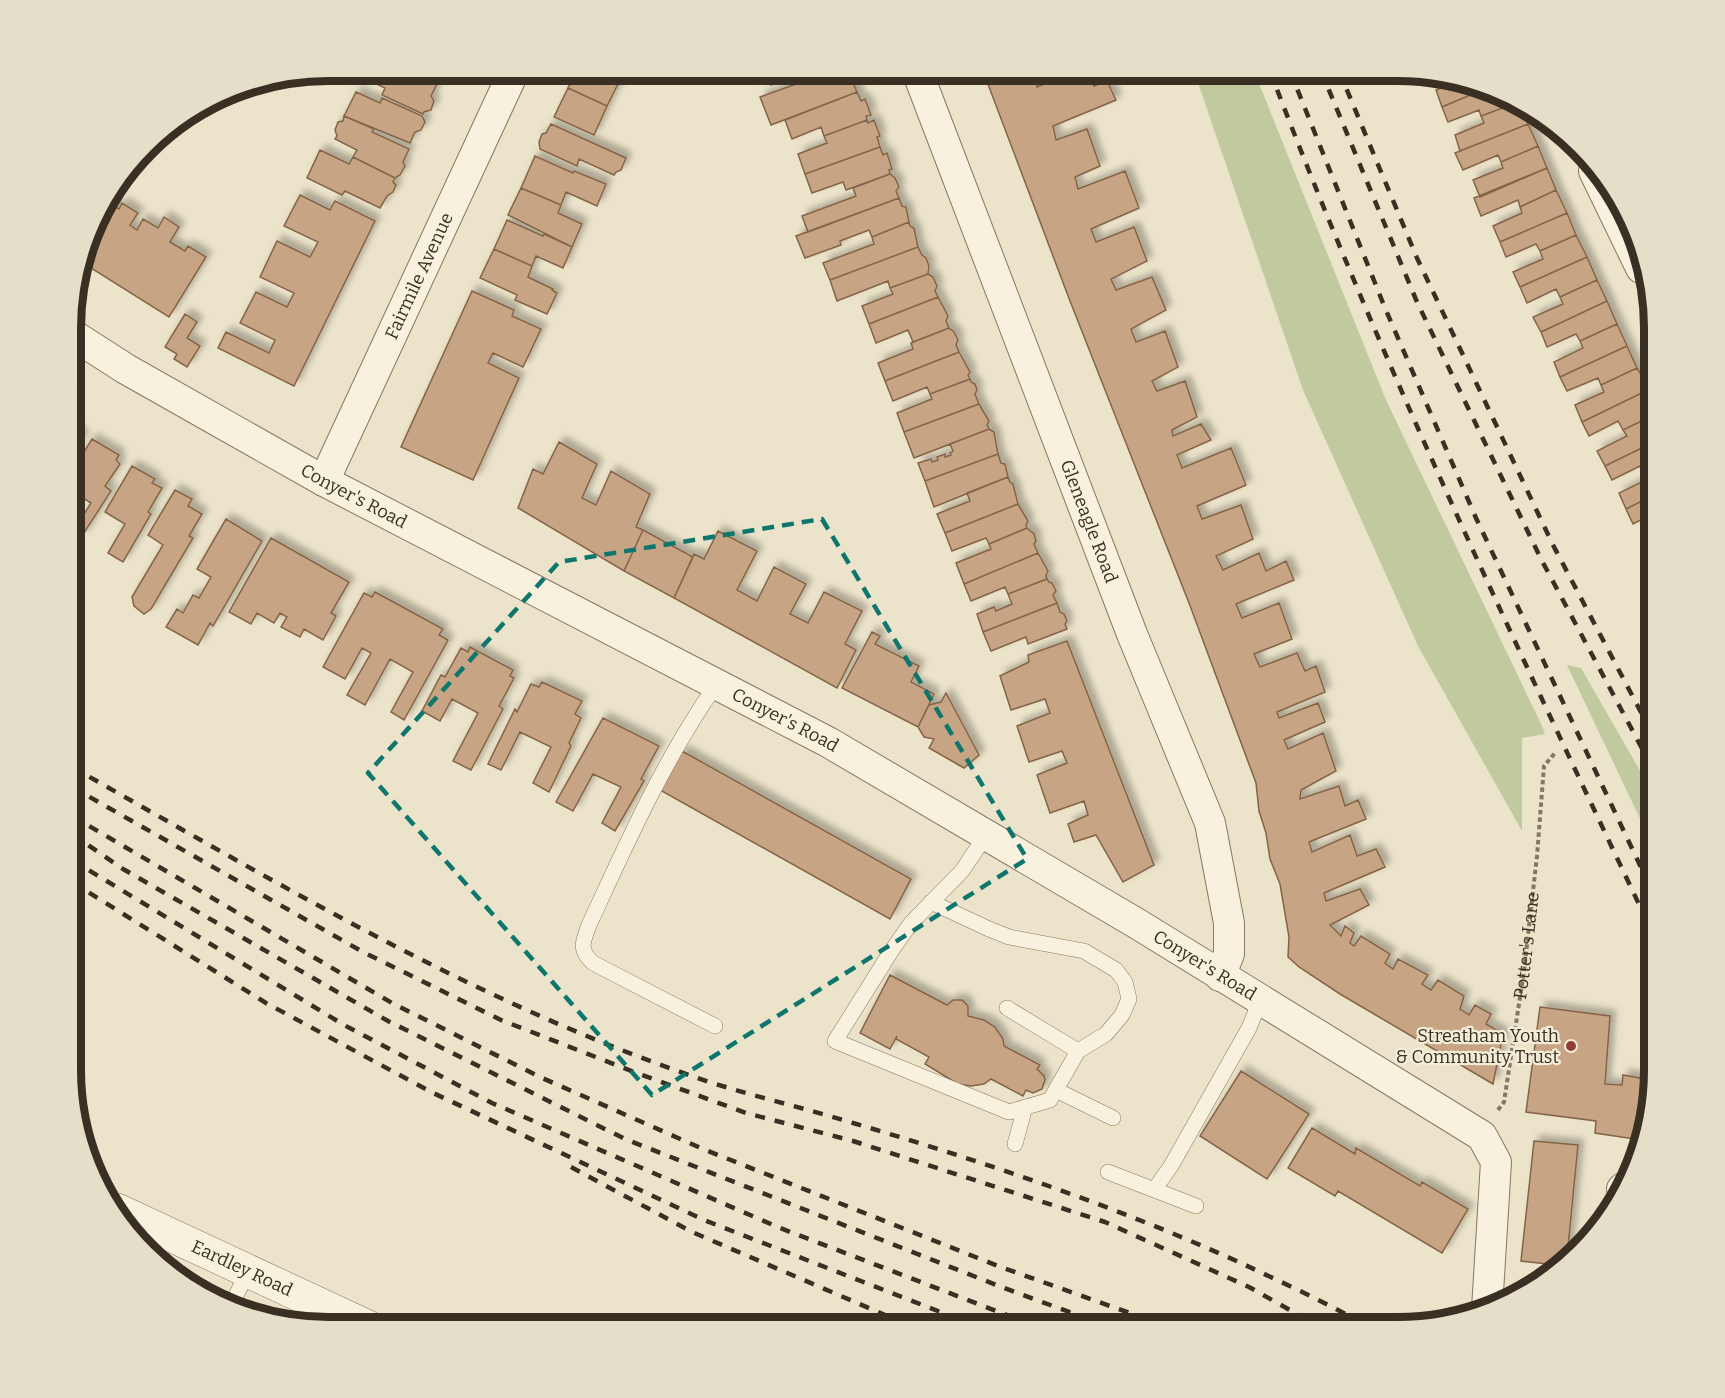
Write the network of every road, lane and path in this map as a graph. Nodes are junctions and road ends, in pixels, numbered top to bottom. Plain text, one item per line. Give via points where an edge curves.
1 (509, 81) edge
2 (921, 81) edge
3 (1609, 202) edge
4 (1627, 240) edge
5 (81, 341) edge
6 (324, 481) junction
7 (716, 685) junction
8 (1555, 753) dead end
9 (986, 835) junction
10 (931, 902) junction
11 (1220, 976) junction
12 (1260, 1001) junction
13 (1007, 1008) dead end
14 (716, 1026) dead end
15 (1078, 1051) junction
16 (1056, 1090) junction
17 (1025, 1107) junction
18 (1113, 1118) dead end
19 (1482, 1136) junction
20 (1015, 1144) dead end
21 (1108, 1172) dead end
22 (1154, 1190) junction
23 (1196, 1206) dead end
24 (129, 1216) edge
25 (248, 1271) junction
26 (1497, 1296) edge
27 (235, 1298) edge
28 (347, 1317) edge

1 - 6 street, Fairmile Avenue
2 - 11 street, Gleneagle Road via 1128,623 1210,823 1229,923 1228,954
3 - 4 street
5 - 6 street, Conyer's Road
6 - 7 street, Conyer's Road
7 - 9 street, Conyer's Road via 828,742
7 - 14 lane via 647,802 582,946 593,963
8 - 19 path, Potter's Lane via 1544,766 1524,971 1504,1101
9 - 10 lane via 962,870
9 - 11 street, Conyer's Road
10 - 15 lane via 1009,937 1084,951 1116,970 1128,990 1126,1007 1106,1034
10 - 17 lane via 890,953 835,1041 1009,1112
11 - 12 street, Conyer's Road
12 - 19 street, Conyer's Road
12 - 22 lane via 1249,1028
13 - 15 lane
15 - 16 lane
16 - 17 lane via 1050,1100
16 - 18 lane
17 - 20 lane
19 - 26 street via 1496,1162
21 - 22 lane
22 - 23 lane
24 - 25 street, Eardley Road
25 - 27 lane
25 - 28 street, Eardley Road

